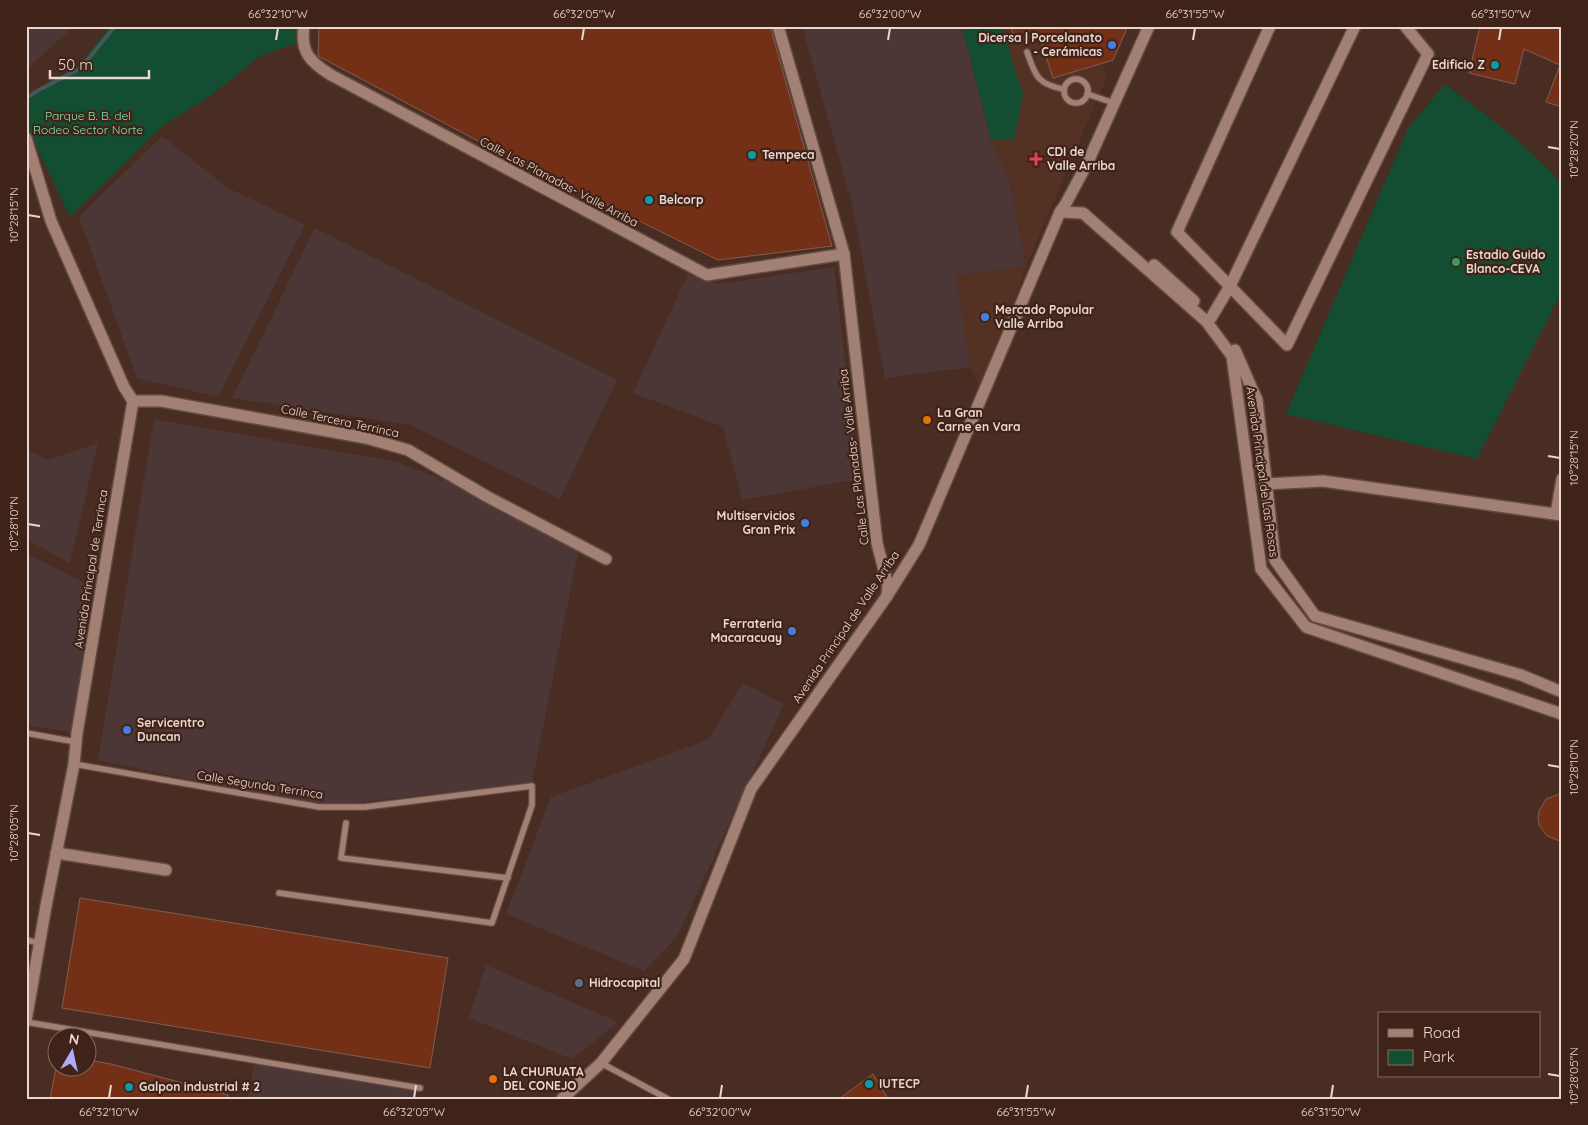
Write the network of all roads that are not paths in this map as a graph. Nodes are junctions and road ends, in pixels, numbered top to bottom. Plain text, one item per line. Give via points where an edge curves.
1 (304, 26) edge
2 (778, 26) edge
3 (1149, 26) edge
4 (1270, 26) edge
5 (1355, 26) edge
6 (1405, 26) edge
7 (1027, 52) dead end
8 (1063, 89) junction
9 (1088, 94) junction
10 (1114, 103) junction
11 (26, 138) edge
12 (1062, 208) junction
13 (844, 254) junction
14 (1230, 286) junction
15 (1210, 318) junction
16 (133, 401) junction
17 (1562, 479) edge
18 (1265, 484) junction
19 (1559, 515) edge
20 (606, 558) dead end
21 (887, 596) junction
22 (1562, 692) edge
23 (1562, 714) edge
24 (26, 733) edge
25 (76, 742) junction
26 (74, 764) junction
27 (346, 823) dead end
28 (56, 853) junction
29 (166, 870) dead end
30 (508, 878) junction
31 (279, 893) dead end
32 (26, 940) edge
33 (40, 943) junction
34 (26, 1022) edge
35 (601, 1063) junction
36 (420, 1088) dead end
37 (562, 1099) edge
38 (668, 1099) edge

1 - 13 street, Calle Las Planadas- Valle Arriba via 302,41 313,64 707,275
2 - 13 street, Calle Las Planadas- Valle Arriba
3 - 10 street, Avenida Principal de Valle Arriba
4 - 14 street via 1177,232
5 - 14 street
6 - 14 street via 1428,54 1287,346
7 - 8 lane via 1040,80 1050,87
8 - 9 lane via 1066,98 1073,103 1082,102
8 - 9 lane via 1076,79 1087,86
9 - 10 lane
10 - 12 street, Avenida Principal de Valle Arriba via 1087,164
11 - 16 street via 50,220
12 - 15 street via 1085,208 1108,225
12 - 21 street, Avenida Principal de Valle Arriba via 919,545
12 - 23 street, Avenida Principal de Las Rosas via 1083,214 1206,322 1232,356 1261,569 1306,627
13 - 21 street, Calle Las Planadas- Valle Arriba via 877,543 888,586
14 - 15 street
15 - 18 street via 1237,353 1257,400
16 - 20 street, Calle Tercera Terrinca via 161,401 366,438 408,450 486,496
16 - 25 street, Avenida Principal de Terrinca
17 - 19 street
18 - 19 street via 1323,481
18 - 22 street via 1275,560 1315,616 1522,676
21 - 35 street, Avenida Principal de Valle Arriba via 751,789 684,959
24 - 25 lane
25 - 26 street, Avenida Principal de Terrinca
26 - 28 street, Avenida Principal de Terrinca
26 - 30 lane, Calle Segunda Terrinca via 319,807 365,807 532,786 532,805
27 - 30 lane via 341,858
28 - 29 street
28 - 33 street, Avenida Principal de Terrinca
30 - 31 lane via 492,923
32 - 33 lane
33 - 34 street, Avenida Principal de Terrinca
34 - 36 lane
35 - 37 street, Avenida Principal de Valle Arriba
35 - 38 lane

